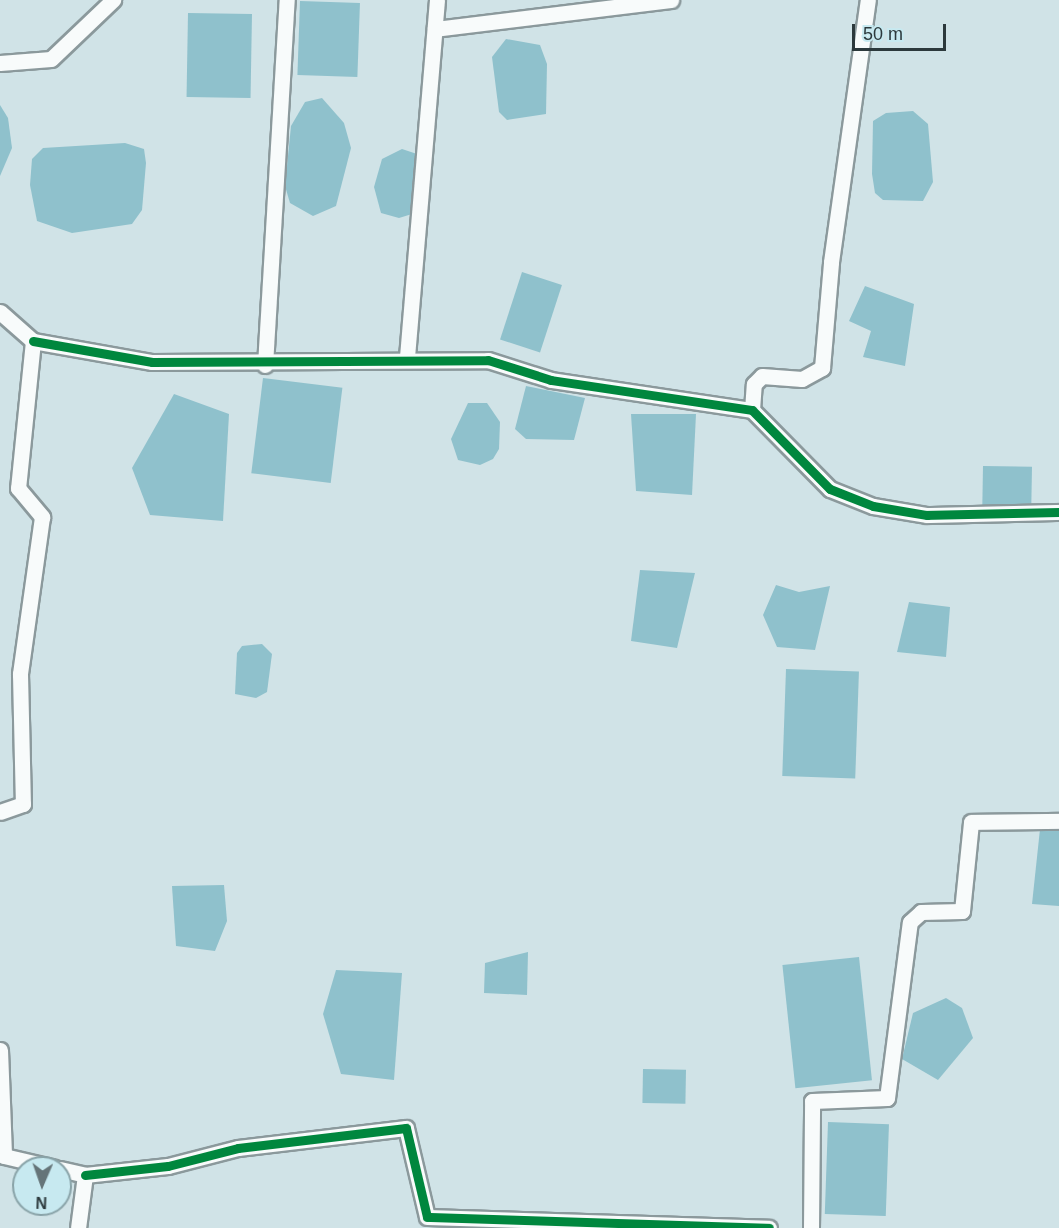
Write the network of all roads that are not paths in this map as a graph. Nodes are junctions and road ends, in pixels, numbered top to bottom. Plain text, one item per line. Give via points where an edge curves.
1 (113, 0) edge
2 (287, 0) edge
3 (437, 0) edge
4 (671, 0) edge
5 (868, 0) edge
6 (435, 29) junction
7 (0, 63) edge
8 (0, 312) edge
9 (33, 341) junction
10 (407, 357) junction
11 (265, 365) junction
12 (752, 410) junction
13 (1059, 512) edge
14 (0, 812) edge
15 (1059, 821) edge
16 (0, 1050) edge
17 (12, 1158) edge
18 (72, 1172) edge
19 (85, 1175) junction
20 (78, 1228) edge
21 (769, 1228) edge
22 (811, 1228) edge

1 - 7 street via 51,59
2 - 11 street
3 - 6 street
4 - 6 street
5 - 12 street via 831,262 822,368 802,379 762,376 754,384
6 - 10 street
8 - 9 street
9 - 11 street via 152,362
9 - 14 street via 18,488 42,518 20,674 23,804
10 - 11 street
10 - 12 street via 488,360 551,380
12 - 13 street via 830,489 873,506 927,515
15 - 22 street via 970,822 962,911 921,912 910,922 887,1098 812,1101
16 - 17 street via 4,1156
18 - 19 street
19 - 20 street
19 - 21 street via 168,1166 238,1148 406,1128 427,1217

